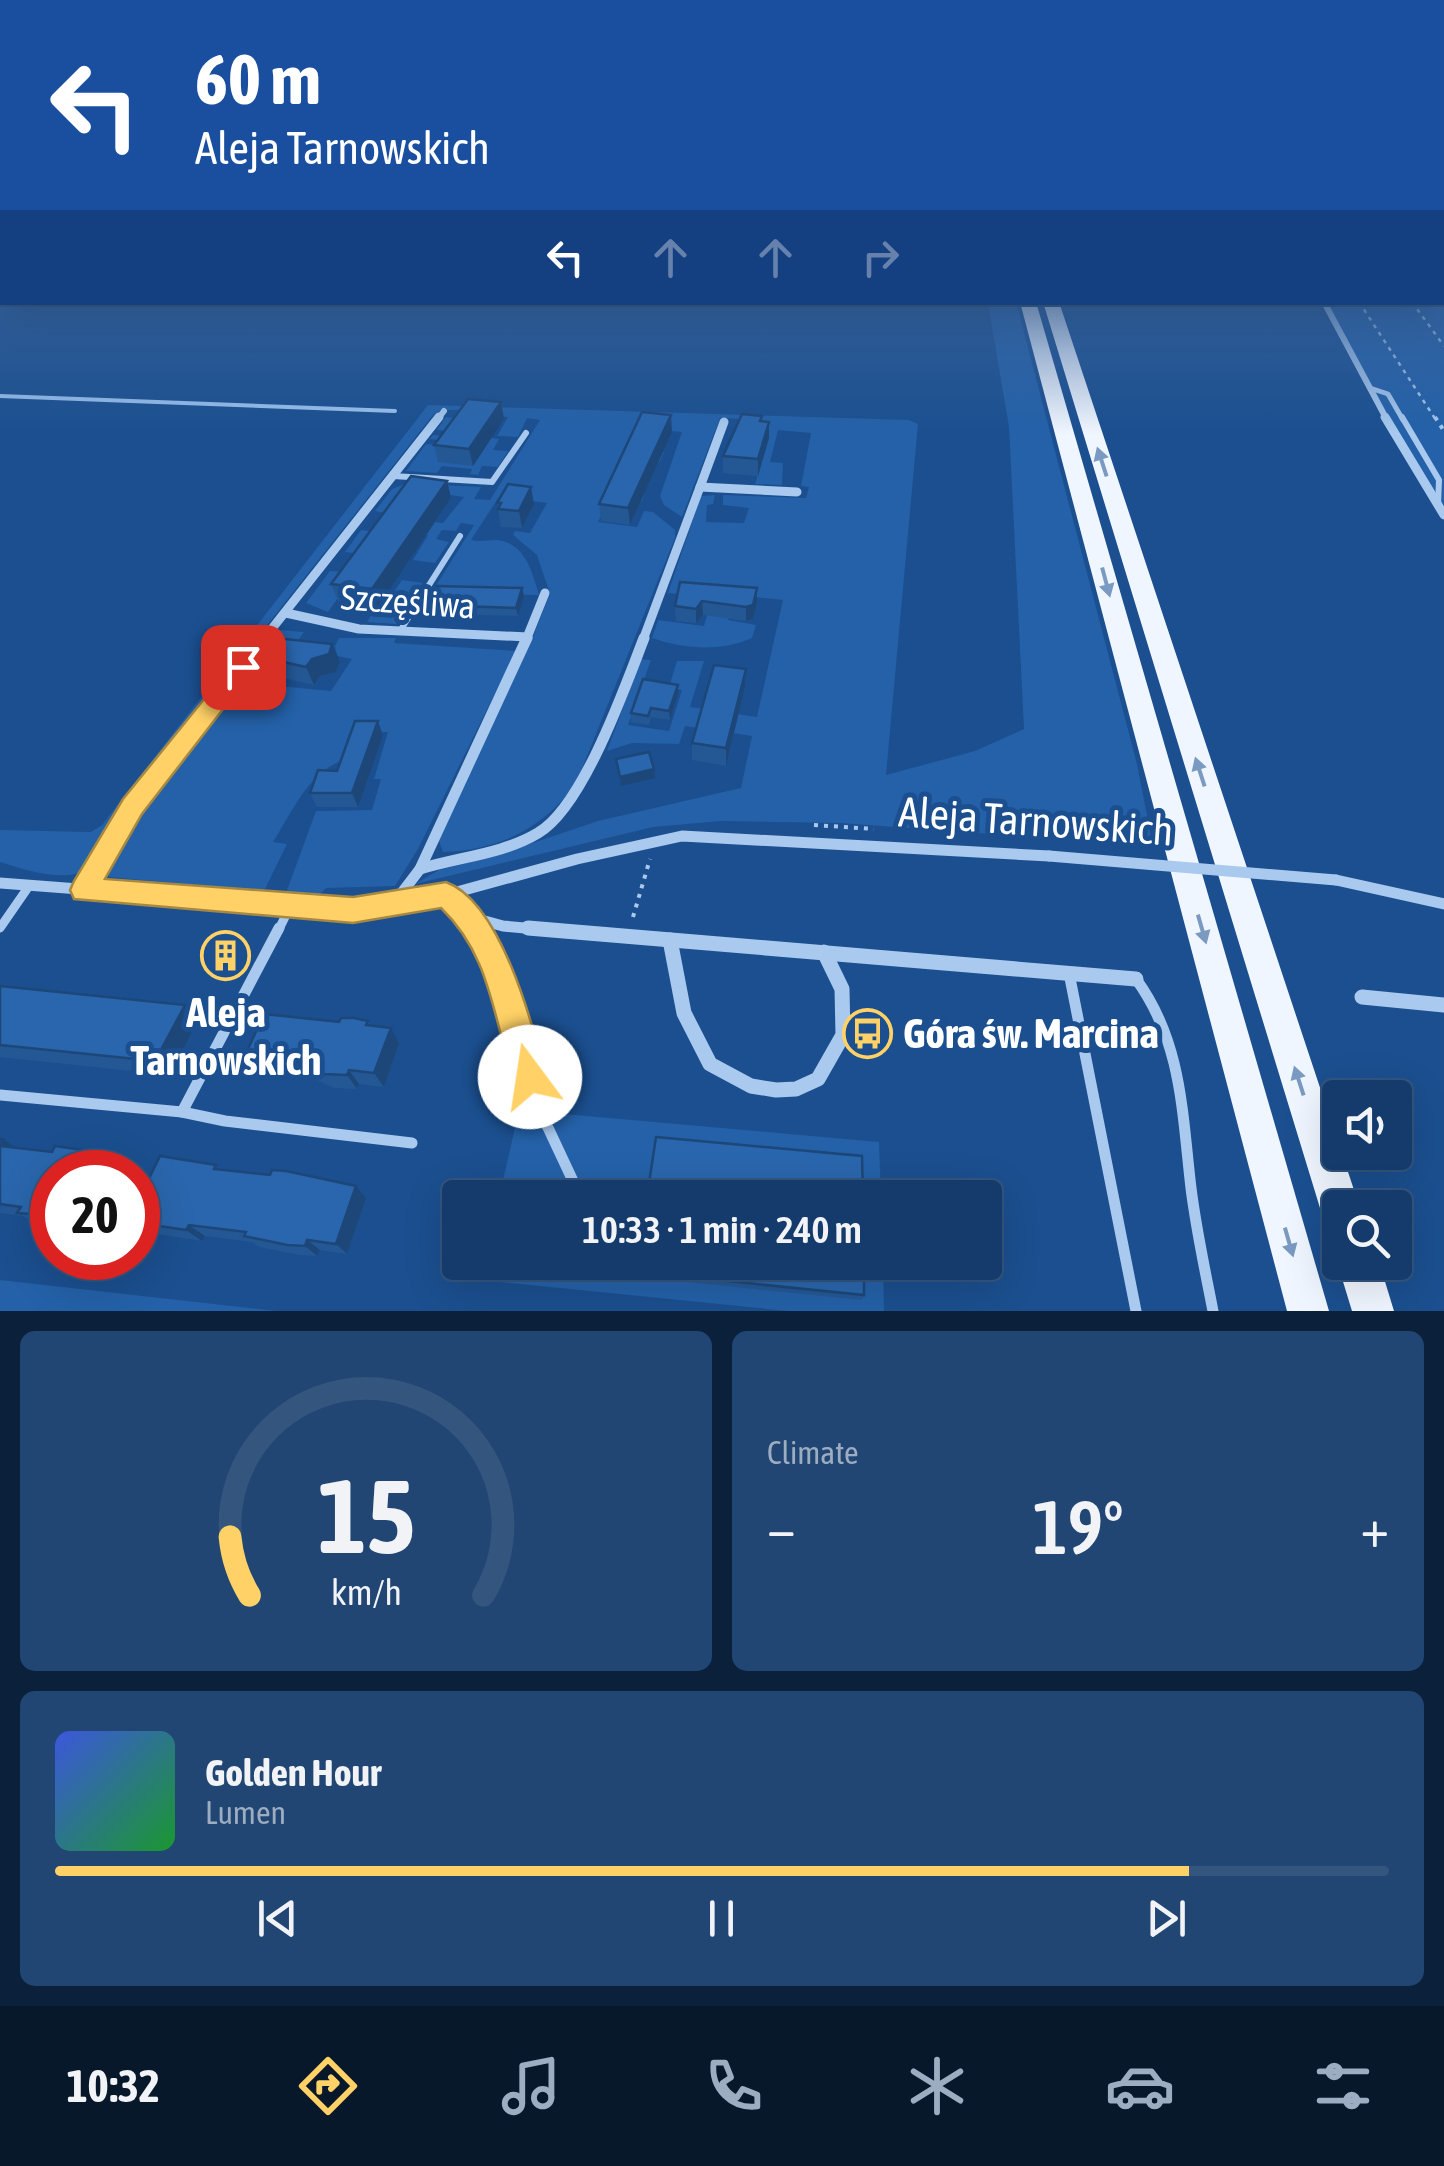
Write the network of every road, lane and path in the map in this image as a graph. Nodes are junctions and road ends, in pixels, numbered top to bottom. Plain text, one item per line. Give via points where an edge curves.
1 (1031, 311) edge
2 (1053, 311) edge
3 (1329, 311) edge
4 (1365, 311) edge
5 (1419, 311) edge
6 (1444, 346) edge
7 (1370, 388) junction
8 (444, 411) dead end
9 (724, 422) dead end
10 (1444, 431) edge
11 (526, 432) dead end
12 (393, 476) junction
13 (700, 487) junction
14 (797, 492) dead end
15 (1438, 505) junction
16 (1444, 514) edge
17 (460, 536) dead end
18 (544, 593) dead end
19 (286, 613) junction
20 (400, 631) junction
21 (528, 637) junction
22 (655, 842) junction
23 (420, 869) junction
24 (0, 883) edge
25 (29, 886) junction
26 (84, 890) junction
27 (446, 894) junction
28 (394, 903) junction
29 (1444, 904) edge
30 (291, 905) junction
31 (470, 917) junction
32 (0, 928) edge
33 (627, 936) junction
34 (670, 940) junction
35 (824, 952) junction
36 (1068, 973) junction
37 (1136, 979) joint
38 (1362, 997) dead end
39 (1444, 1005) edge
40 (0, 1095) edge
41 (182, 1112) junction
42 (412, 1143) dead end
43 (572, 1180) edge
44 (1334, 1190) edge
45 (1364, 1280) edge
46 (1136, 1311) edge
47 (1213, 1311) edge
48 (1308, 1311) edge
49 (1373, 1311) edge

1 -> 48 main road
44 -> 2 main road
3 - 7 street
4 - 10 path
5 - 6 path
7 - 15 street
7 - 15 lane via 1388,394 1439,480
8 - 12 street
9 - 13 street
11 - 12 lane via 492,482
12 - 19 street
13 - 14 street
13 - 23 street via 593,761 562,816 524,841
15 - 16 street
17 - 20 lane
18 - 21 street
19 - 20 street, Szczęśliwa
19 - 26 street via 132,806
20 - 21 street, Szczęśliwa
21 - 23 street
22 - 27 street, Aleja Tarnowskich
22 - 29 street, Aleja Tarnowskich, bridge via 682,836 825,841 1049,856 1336,880
22 - 33 path
23 - 28 street
24 - 25 street, Aleja Tarnowskich
25 - 26 street, Aleja Tarnowskich
25 - 32 lane
26 - 30 street, Aleja Tarnowskich
27 - 28 street, Aleja Tarnowskich
27 - 31 street
28 - 30 street, Aleja Tarnowskich via 353,910
30 - 41 lane
31 - 33 street
31 - 43 lane via 511,1000 536,1102
33 - 34 street
34 - 35 street
34 - 35 street via 684,1013 710,1064 751,1086 776,1090 818,1079 844,1035 842,989
35 - 36 street
36 - 37 street
36 - 46 lane
37 - 47 lane via 1158,1005 1170,1038
38 - 39 street
40 - 41 lane
41 - 42 lane
45 - 49 main road

